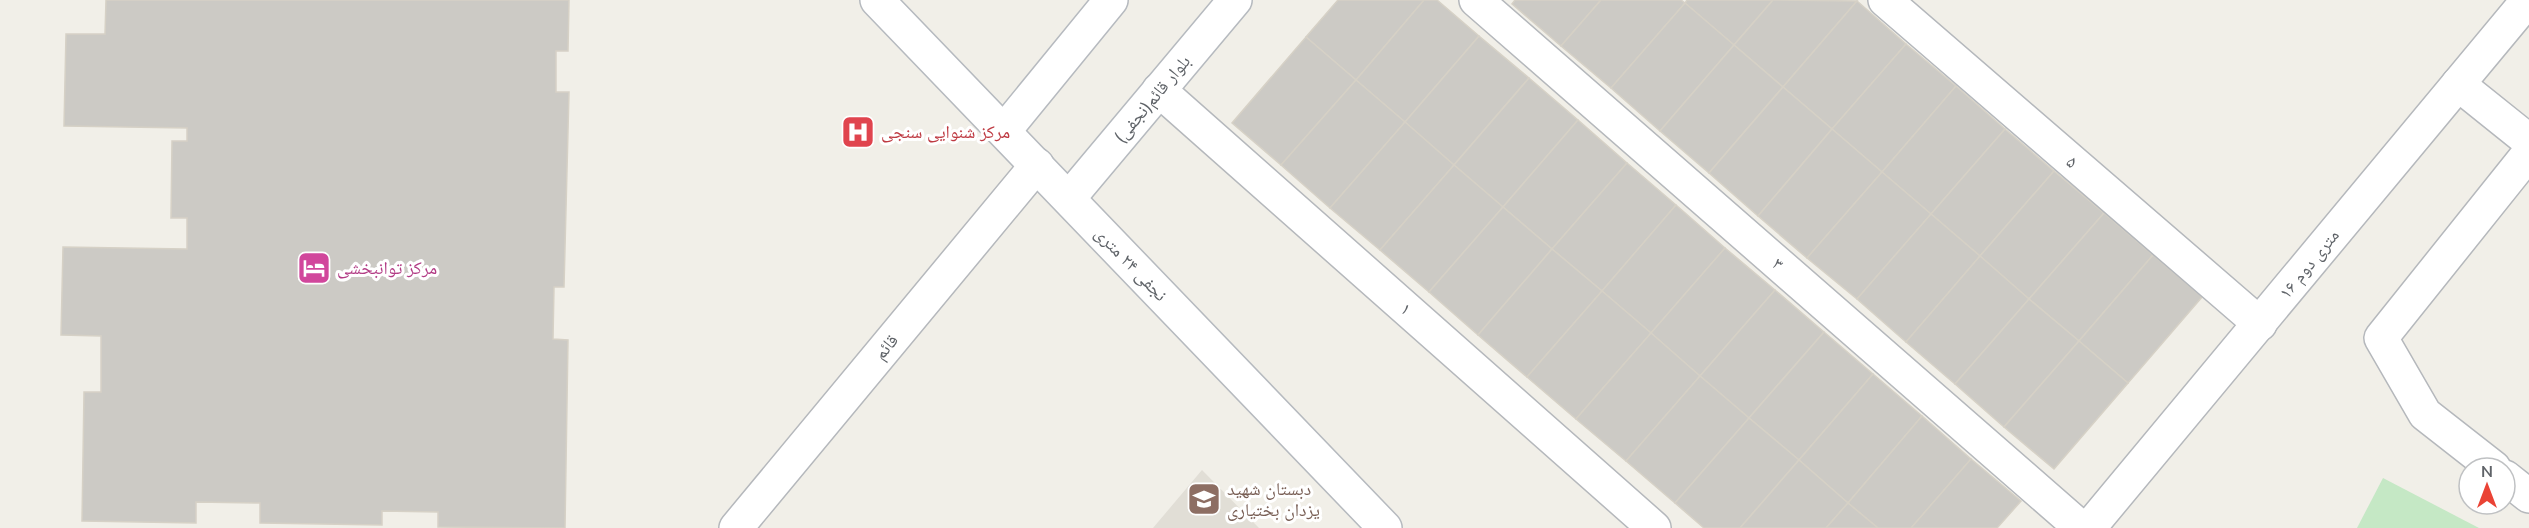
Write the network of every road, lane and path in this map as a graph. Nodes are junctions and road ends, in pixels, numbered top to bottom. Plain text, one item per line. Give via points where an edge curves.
1 (877, 0) edge
2 (1111, 0) edge
3 (1235, 0) edge
4 (1476, 0) edge
5 (1885, 0) edge
6 (2528, 0) edge
7 (2458, 84) junction
8 (1159, 90) junction
9 (1004, 131) junction
10 (2529, 141) edge
11 (2529, 153) edge
12 (1037, 165) junction
13 (1069, 198) junction
14 (2259, 324) junction
15 (2479, 456) edge
16 (2517, 486) edge
17 (2529, 496) edge
18 (736, 528) edge
19 (1385, 528) edge
20 (1654, 528) edge
21 (2081, 528) edge
22 (2089, 528) edge

1 - 9 street, نجفی ۲۴ متری
2 - 9 street
3 - 8 street, بلوار قائم(نجفی)
4 - 21 street, ۳
5 - 14 street, ۵
6 - 7 street, ۱۶ متری دوم
7 - 10 street
7 - 14 street, ۱۶ متری دوم
8 - 13 street, بلوار قائم(نجفی)
8 - 20 street, ۱
9 - 12 street, نجفی ۲۴ متری
11 - 15 street via 2381,338 2426,414
12 - 13 street, نجفی ۲۴ متری
12 - 18 street, قائم
13 - 19 street, نجفی ۲۴ متری
14 - 22 street, ۱۶ متری دوم
16 - 17 street

